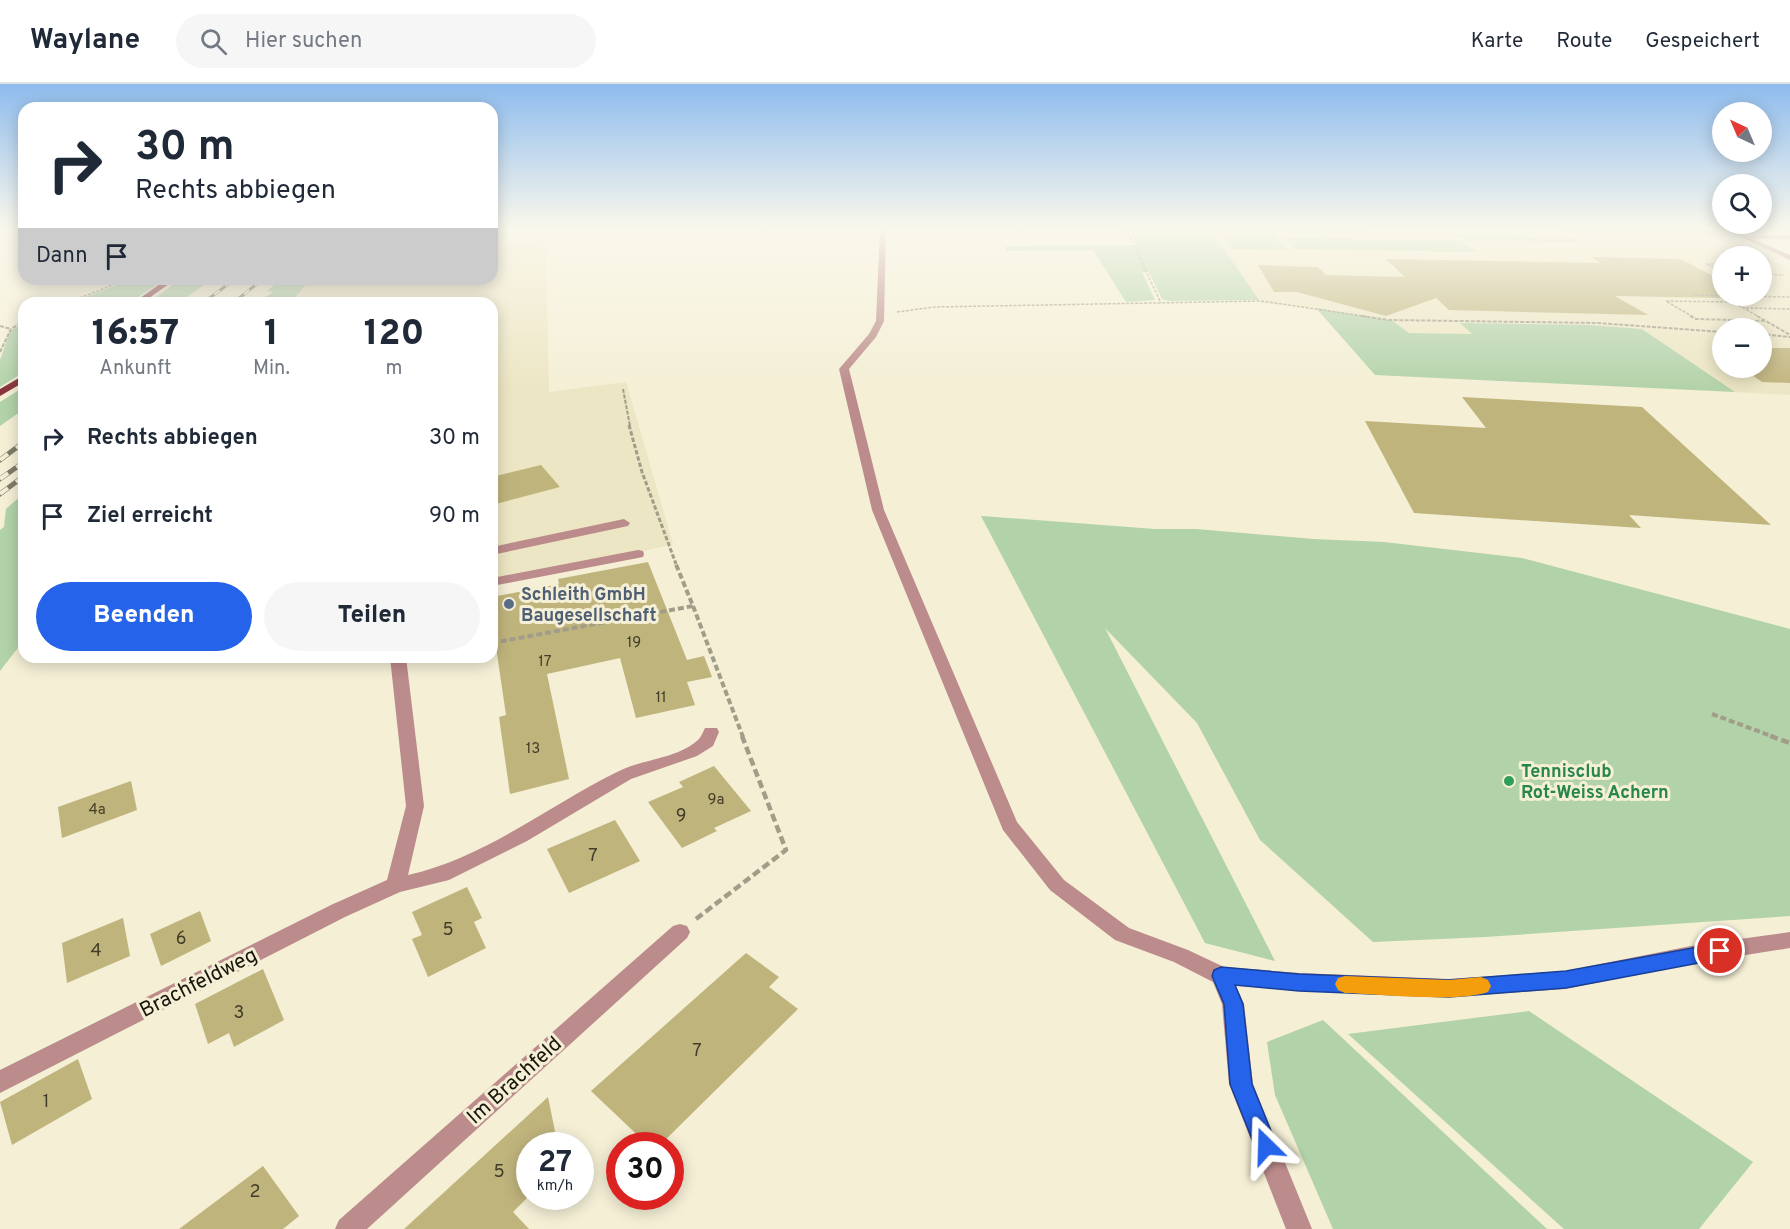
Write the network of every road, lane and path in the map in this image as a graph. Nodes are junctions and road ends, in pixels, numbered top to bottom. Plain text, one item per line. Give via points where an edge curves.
1 (881, 282) edge
2 (1151, 282) edge
3 (113, 285) edge
4 (163, 285) edge
5 (1692, 295) dead end
6 (1712, 296) edge
7 (1772, 296) edge
8 (82, 297) edge
9 (146, 297) edge
10 (1790, 297) edge
11 (1712, 302) edge
12 (1161, 303) junction
13 (1739, 306) edge
14 (1743, 308) junction
15 (1790, 309) edge
16 (895, 312) dead end
17 (1761, 318) edge
18 (1712, 319) edge
19 (18, 325) edge
20 (1772, 325) edge
21 (0, 326) edge
22 (11, 329) junction
23 (1712, 331) edge
24 (1772, 335) edge
25 (1790, 336) edge
26 (0, 352) edge
27 (18, 382) edge
28 (0, 393) edge
29 (624, 523) dead end
30 (498, 549) edge
31 (638, 554) dead end
32 (498, 581) edge
33 (693, 606) dead end
34 (399, 663) edge
35 (1712, 714) dead end
36 (711, 732) dead end
37 (1790, 743) edge
38 (396, 885) junction
39 (680, 932) joint
40 (1790, 940) edge
41 (1221, 976) junction
42 (0, 1082) edge
43 (348, 1229) edge
44 (1299, 1229) edge

1 - 41 street via 876,334 844,369 878,510 1009,825 1057,885 1122,934
2 - 12 path
3 - 8 path
4 - 9 main road
5 - 6 path
7 - 10 path
11 - 18 path via 1666,301 1696,319
12 - 16 path via 934,307
12 - 23 path via 1261,301 1389,320 1598,323
13 - 14 path
14 - 15 path
14 - 17 path
19 - 22 path
20 - 25 path
21 - 22 path
22 - 26 path
24 - 25 path
27 - 28 main road
29 - 30 street
31 - 32 street
33 - 39 path via 786,850
34 - 38 street via 415,806
35 - 37 path
36 - 38 street, Brachfeldweg via 707,742 691,752 625,775 520,836 442,875
38 - 42 street, Brachfeldweg
39 - 43 street, Im Brachfeld
40 - 41 street via 1566,980 1449,988
41 - 44 street via 1233,1004 1241,1084

